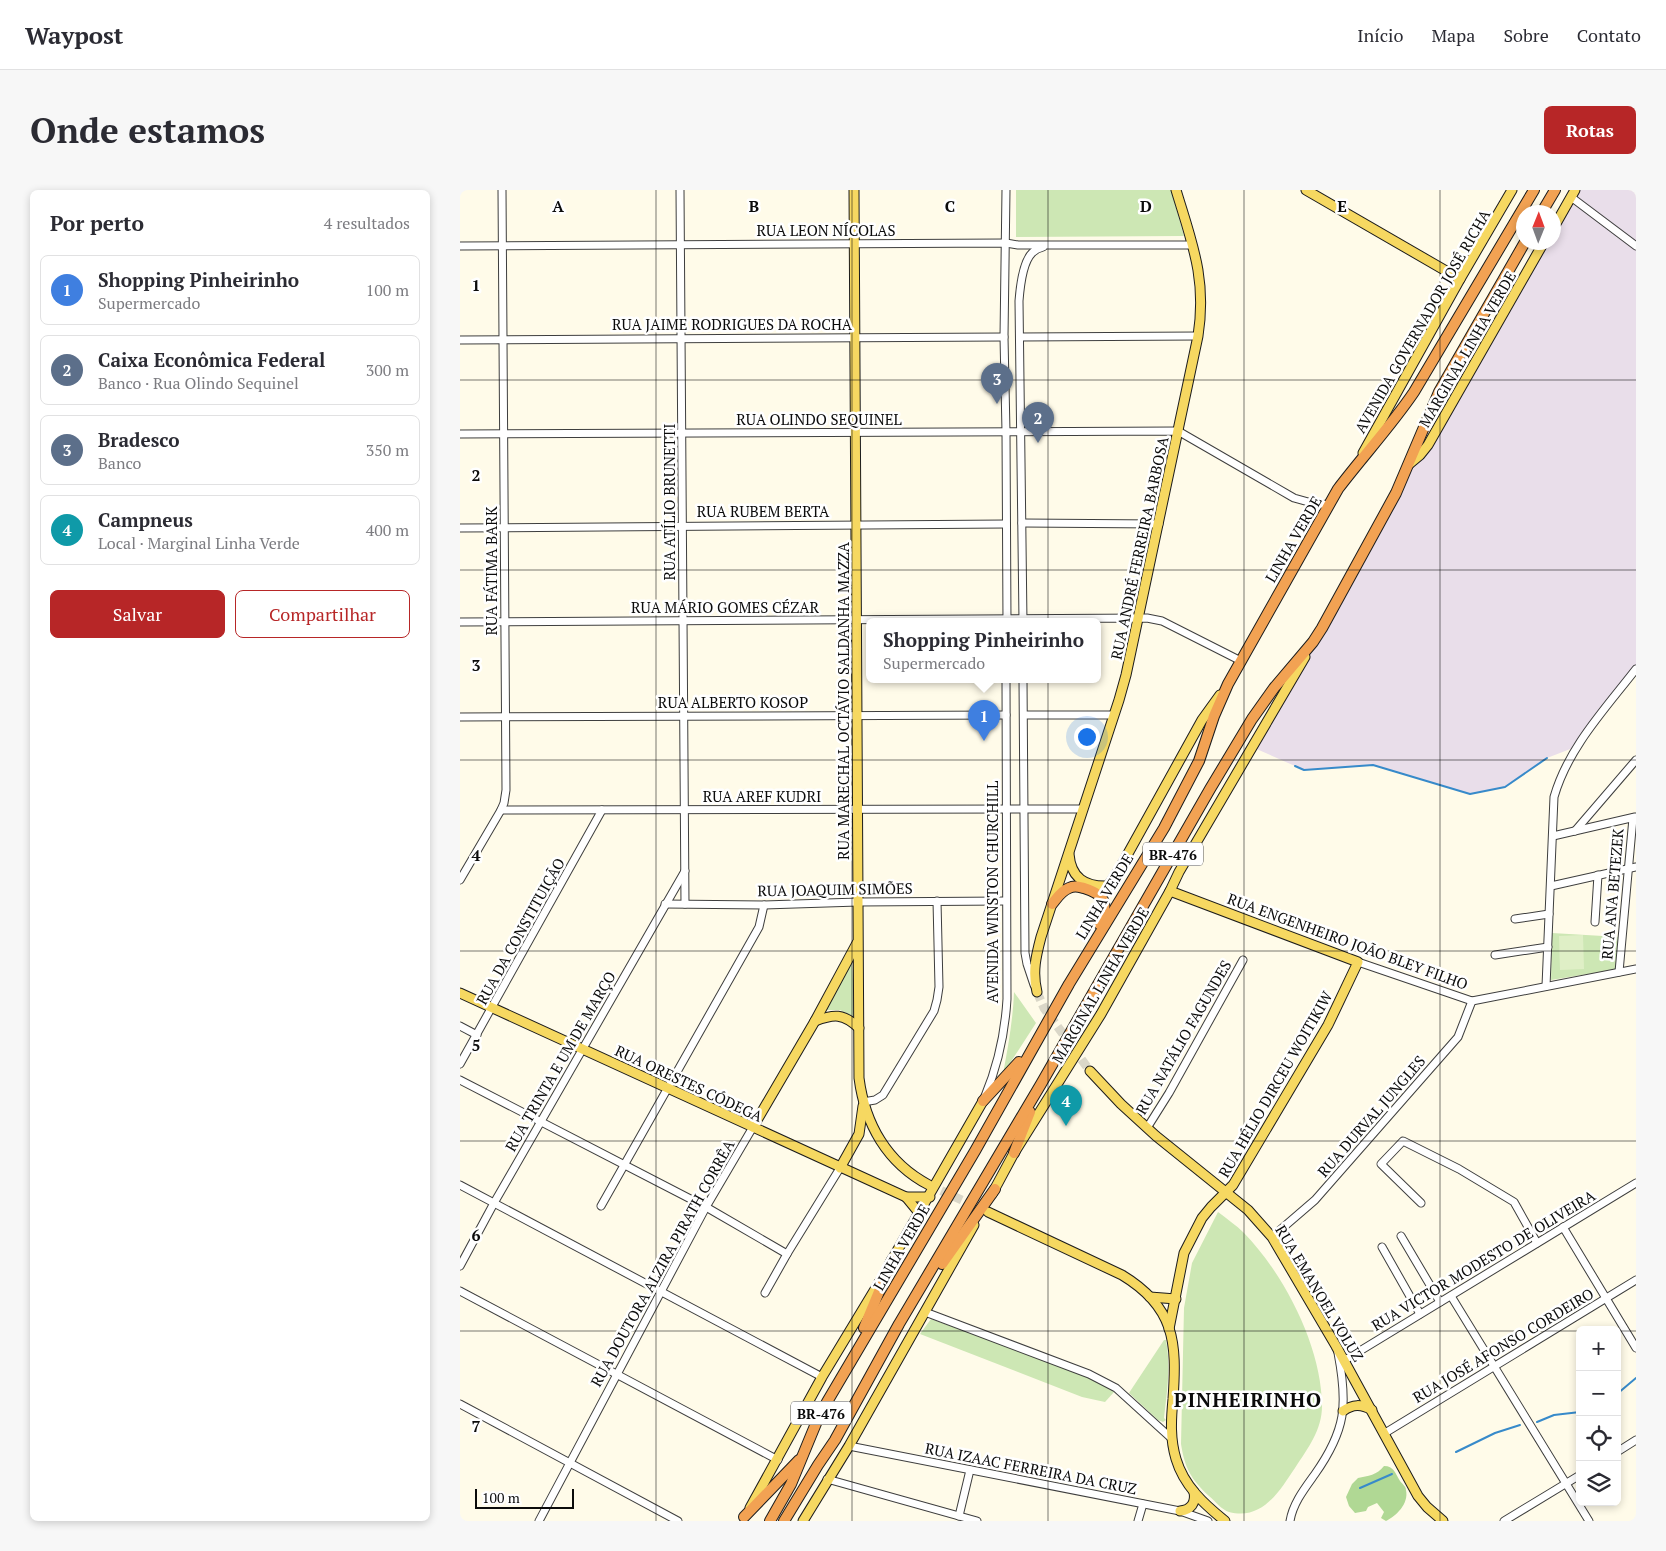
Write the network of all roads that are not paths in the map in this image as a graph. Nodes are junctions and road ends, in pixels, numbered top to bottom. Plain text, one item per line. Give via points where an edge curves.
1 (502, 190) edge
2 (680, 190) edge
3 (854, 190) edge
4 (1006, 190) edge
5 (1176, 190) edge
6 (1306, 190) edge
7 (1512, 190) edge
8 (1534, 190) edge
9 (1555, 190) edge
10 (1573, 193) edge
11 (1546, 205) edge
12 (1561, 214) edge
13 (1006, 243) junction
14 (854, 244) junction
15 (502, 245) junction
16 (680, 245) junction
17 (1046, 245) junction
18 (1187, 245) junction
19 (460, 246) edge
20 (1636, 246) edge
21 (1520, 250) edge
22 (1539, 250) edge
23 (1460, 279) junction
24 (1198, 336) junction
25 (1004, 337) junction
26 (1020, 337) junction
27 (681, 338) junction
28 (855, 338) junction
29 (460, 340) edge
30 (503, 340) junction
31 (1022, 431) junction
32 (1178, 431) junction
33 (855, 432) junction
34 (1006, 432) junction
35 (682, 433) junction
36 (460, 434) edge
37 (504, 434) junction
38 (1356, 465) junction
39 (1408, 465) junction
40 (1330, 505) junction
41 (1022, 523) junction
42 (1006, 524) junction
43 (1159, 524) junction
44 (856, 525) junction
45 (682, 526) junction
46 (504, 527) junction
47 (460, 528) edge
48 (1006, 618) edge
49 (1023, 618) edge
50 (1140, 618) junction
51 (1101, 619) edge
52 (856, 620) junction
53 (866, 620) edge
54 (683, 621) junction
55 (460, 622) edge
56 (505, 622) junction
57 (1313, 642) junction
58 (1241, 661) junction
59 (1636, 669) edge
60 (1006, 683) edge
61 (1023, 683) edge
62 (1228, 684) junction
63 (1006, 715) junction
64 (1024, 715) junction
65 (1114, 715) junction
66 (684, 716) junction
67 (857, 716) junction
68 (460, 717) edge
69 (506, 717) junction
70 (1636, 760) edge
71 (857, 809) junction
72 (1007, 809) junction
73 (1024, 809) junction
74 (1083, 809) junction
75 (501, 810) junction
76 (602, 810) junction
77 (685, 810) junction
78 (1634, 817) edge
79 (1575, 831) junction
80 (1553, 836) junction
81 (1069, 851) junction
82 (1632, 868) edge
83 (685, 870) junction
84 (1598, 875) junction
85 (460, 880) edge
86 (1551, 886) junction
87 (1170, 891) junction
88 (937, 901) junction
89 (1006, 901) junction
90 (858, 902) junction
91 (665, 904) junction
92 (686, 904) junction
93 (1052, 904) junction
94 (764, 905) junction
95 (1549, 914) junction
96 (1515, 919) dead end
97 (1595, 922) dead end
98 (858, 941) junction
99 (1548, 947) junction
100 (1495, 955) dead end
101 (1243, 960) dead end
102 (1358, 962) junction
103 (1636, 968) edge
104 (1619, 972) junction
105 (1069, 984) junction
106 (1546, 986) junction
107 (1037, 992) joint
108 (460, 993) edge
109 (1472, 1001) junction
110 (492, 1008) junction
111 (815, 1021) junction
112 (460, 1026) edge
113 (859, 1028) junction
114 (477, 1035) junction
115 (582, 1049) junction
116 (1030, 1051) junction
117 (460, 1064) edge
118 (1090, 1071) tunnel mouth
119 (460, 1080) edge
120 (1041, 1084) junction
121 (668, 1088) junction
122 (983, 1101) junction
123 (863, 1102) junction
124 (541, 1122) junction
125 (752, 1127) junction
126 (1147, 1128) junction
127 (875, 1133) junction
128 (860, 1134) junction
129 (1014, 1153) junction
130 (624, 1165) junction
131 (840, 1168) junction
132 (1636, 1183) edge
133 (460, 1185) edge
134 (929, 1185) tunnel mouth
135 (995, 1189) junction
136 (1227, 1192) junction
137 (906, 1197) junction
138 (930, 1197) junction
139 (494, 1203) junction
140 (1421, 1203) dead end
141 (601, 1206) dead end
142 (706, 1207) junction
143 (988, 1212) tunnel mouth
144 (920, 1214) junction
145 (1562, 1227) junction
146 (1401, 1236) dead end
147 (1272, 1237) junction
148 (1538, 1243) junction
149 (1382, 1247) dead end
150 (787, 1254) junction
151 (892, 1260) junction
152 (460, 1266) edge
153 (1636, 1280) edge
154 (460, 1291) edge
155 (660, 1292) junction
156 (765, 1293) dead end
157 (1451, 1296) junction
158 (1150, 1297) junction
159 (1606, 1298) junction
160 (1176, 1299) junction
161 (1440, 1302) junction
162 (924, 1312) junction
163 (1420, 1314) junction
164 (899, 1324) junction
165 (1170, 1329) junction
166 (1336, 1346) junction
167 (1636, 1348) edge
168 (1344, 1360) junction
169 (1494, 1366) junction
170 (617, 1375) junction
171 (844, 1375) junction
172 (822, 1377) junction
173 (460, 1404) edge
174 (1372, 1410) junction
175 (1343, 1411) junction
176 (1385, 1433) junction
177 (1171, 1438) junction
178 (1636, 1440) edge
179 (848, 1446) junction
180 (1621, 1449) edge
181 (805, 1454) junction
182 (778, 1460) junction
183 (570, 1463) junction
184 (970, 1470) junction
185 (1576, 1477) edge
186 (827, 1479) junction
187 (1566, 1483) junction
188 (1194, 1492) junction
189 (1143, 1504) junction
190 (1180, 1511) junction
191 (959, 1516) junction
192 (743, 1519) edge
193 (539, 1521) edge
194 (678, 1521) edge
195 (770, 1521) edge
196 (784, 1521) edge
197 (803, 1521) edge
198 (978, 1521) edge
199 (1138, 1521) edge
200 (1208, 1521) edge
201 (1225, 1521) edge
202 (1290, 1521) edge
203 (1443, 1521) edge
204 (1504, 1521) edge
205 (1589, 1521) edge

1 - 15 street, RUA FÁTIMA BARK
2 - 16 street, RUA ATÍLIO BRUNETTI
3 - 14 main road, RUA MARECHAL OCTÁVIO SALDANHA MAZZA
4 - 13 street
5 - 18 main road, RUA ANDRÉ FERREIRA BARBOSA
6 - 23 main road
7 - 23 main road, AVENIDA GOVERNADOR JOSÉ RICHA
8 - 38 highway, LINHA VERDE / BR-476 via 1419,384 1398,416
9 - 11 highway
10 - 12 main road
10 - 20 street
13 - 14 street, RUA LEON NÍCOLAS
13 - 17 street, RUA LEON NÍCOLAS
13 - 25 street
14 - 16 street, RUA LEON NÍCOLAS
14 - 28 main road, RUA MARECHAL OCTÁVIO SALDANHA MAZZA
15 - 16 street, RUA LEON NÍCOLAS
15 - 19 street, RUA LEON NÍCOLAS
15 - 30 street, RUA FÁTIMA BARK
16 - 27 street, RUA ATÍLIO BRUNETTI
17 - 18 street, RUA LEON NÍCOLAS
17 - 26 street via 1030,255 1021,280
18 - 24 main road, RUA ANDRÉ FERREIRA BARBOSA via 1197,262 1202,292
21 - 39 highway, BR-476 via 1439,392
22 - 39 main road, MARGINAL LINHA VERDE via 1428,445
23 - 38 main road, AVENIDA GOVERNADOR JOSÉ RICHA
24 - 26 street
24 - 32 main road, RUA ANDRÉ FERREIRA BARBOSA
25 - 28 street, RUA JAIME RODRIGUES DA ROCHA
25 - 34 street
26 - 31 street
27 - 28 street, RUA JAIME RODRIGUES DA ROCHA
27 - 30 street, RUA JAIME RODRIGUES DA ROCHA
27 - 35 street, RUA ATÍLIO BRUNETTI
28 - 33 main road, RUA MARECHAL OCTÁVIO SALDANHA MAZZA
29 - 30 street, RUA JAIME RODRIGUES DA ROCHA
30 - 37 street, RUA FÁTIMA BARK
31 - 32 street, RUA OLINDO SEQUINEL
31 - 34 street, RUA OLINDO SEQUINEL
31 - 41 street
32 - 40 street via 1294,498
32 - 43 main road, RUA ANDRÉ FERREIRA BARBOSA
33 - 34 street, RUA OLINDO SEQUINEL
33 - 35 street, RUA OLINDO SEQUINEL
33 - 44 main road, RUA MARECHAL OCTÁVIO SALDANHA MAZZA
34 - 42 street
35 - 37 street, RUA OLINDO SEQUINEL
35 - 45 street, RUA ATÍLIO BRUNETTI
36 - 37 street, RUA OLINDO SEQUINEL
37 - 46 street, RUA FÁTIMA BARK
38 - 40 highway, LINHA VERDE / BR-476
39 - 57 highway, BR-476
40 - 58 highway, LINHA VERDE / BR-476
41 - 43 street
41 - 49 street
42 - 44 street, RUA RUBEM BERTA
42 - 48 street
43 - 50 main road, RUA ANDRÉ FERREIRA BARBOSA
44 - 45 street, RUA RUBEM BERTA
44 - 52 main road, RUA MARECHAL OCTÁVIO SALDANHA MAZZA
45 - 46 street, RUA RUBEM BERTA
45 - 54 street, RUA ATÍLIO BRUNETTI
46 - 47 street, RUA RUBEM BERTA
46 - 56 street, RUA FÁTIMA BARK
50 - 51 street, RUA MÁRIO GOMES CÉZAR
50 - 58 street, RUA MÁRIO GOMES CÉZAR via 1162,621
50 - 65 main road, RUA ANDRÉ FERREIRA BARBOSA
52 - 53 street, RUA MÁRIO GOMES CÉZAR
52 - 54 street, RUA MÁRIO GOMES CÉZAR
52 - 67 main road, RUA MARECHAL OCTÁVIO SALDANHA MAZZA
54 - 56 street, RUA MÁRIO GOMES CÉZAR
54 - 66 street, RUA ATÍLIO BRUNETTI
55 - 56 street, RUA MÁRIO GOMES CÉZAR
56 - 69 street, RUA FÁTIMA BARK
57 - 87 main road, MARGINAL LINHA VERDE
57 - 120 highway, BR-476 via 1252,719
58 - 62 highway, LINHA VERDE / BR-476
59 - 80 street via 1563,770 1554,797
60 - 63 street, AVENIDA WINSTON CHURCHILL
61 - 64 street
62 - 81 main road via 1202,720 1108,886 1084,882 1075,874
62 - 105 highway, LINHA VERDE / BR-476 via 1192,774 1164,828
63 - 67 street, RUA ALBERTO KOSOP
63 - 72 street, AVENIDA WINSTON CHURCHILL
64 - 65 street
64 - 73 street
65 - 74 main road, RUA ANDRÉ FERREIRA BARBOSA
66 - 67 street, RUA ALBERTO KOSOP
66 - 69 street, RUA ALBERTO KOSOP
66 - 77 street, RUA ATÍLIO BRUNETTI
67 - 71 main road, RUA MARECHAL OCTÁVIO SALDANHA MAZZA
68 - 69 street, RUA ALBERTO KOSOP
69 - 75 street, RUA FÁTIMA BARK via 506,790
70 - 79 street
71 - 72 street, RUA AREF KUDRI
71 - 77 street, RUA AREF KUDRI
71 - 90 main road, RUA MARECHAL OCTÁVIO SALDANHA MAZZA
72 - 73 street, RUA AREF KUDRI
72 - 89 street, AVENIDA WINSTON CHURCHILL
73 - 74 street, RUA AREF KUDRI
73 - 107 street via 1025,953
74 - 81 main road, RUA ANDRÉ FERREIRA BARBOSA
75 - 76 street, RUA AREF KUDRI
75 - 85 street, RUA FÁTIMA BARK
76 - 77 street, RUA AREF KUDRI
76 - 110 street, RUA DA CONSTITUIÇÃO
77 - 83 street, RUA ATÍLIO BRUNETTI
78 - 79 street
78 - 82 street, RUA ANA BETEZEK
79 - 80 street
80 - 86 street
81 - 93 main road, RUA ANDRÉ FERREIRA BARBOSA
82 - 84 street
82 - 104 street, RUA ANA BETEZEK
83 - 91 street, RUA TRINTA E UM DE MARÇO
83 - 92 street, RUA ATÍLIO BRUNETTI
84 - 86 street
84 - 97 street
86 - 95 street
87 - 102 main road, RUA ENGENHEIRO JOÃO BLEY FILHO
87 - 129 main road, MARGINAL LINHA VERDE via 1101,1014
88 - 89 street, RUA JOAQUIM SIMÕES
88 - 90 street, RUA JOAQUIM SIMÕES
88 - 123 street via 939,987 934,1011 883,1095
89 - 122 street, AVENIDA WINSTON CHURCHILL via 1007,999 1004,1028 997,1064
90 - 94 street, RUA JOAQUIM SIMÕES
90 - 98 main road, RUA MARECHAL OCTÁVIO SALDANHA MAZZA
91 - 92 street, RUA JOAQUIM SIMÕES
91 - 115 street, RUA TRINTA E UM DE MARÇO
92 - 94 street, RUA JOAQUIM SIMÕES
93 - 105 highway via 1063,891 1077,886 1094,891 1105,904 1103,916 1071,973
93 - 107 main road, RUA ANDRÉ FERREIRA BARBOSA via 1035,961
94 - 121 street via 759,927
95 - 96 street
95 - 99 street
98 - 111 main road, RUA DOUTORA ALZIRA PIRATH CORRÊA
98 - 113 main road, RUA MARECHAL OCTÁVIO SALDANHA MAZZA
99 - 100 street
99 - 106 street
101 - 126 street, RUA NATÁLIO FAGUNDES
102 - 109 street, RUA ENGENHEIRO JOÃO BLEY FILHO
102 - 136 main road, RUA HÉLIO DIRCEU WOITIKIW via 1328,1025
103 - 104 street, RUA ENGENHEIRO JOÃO BLEY FILHO
104 - 106 street, RUA ENGENHEIRO JOÃO BLEY FILHO
105 - 116 highway, LINHA VERDE / BR-476
106 - 109 street, RUA ENGENHEIRO JOÃO BLEY FILHO
108 - 110 main road, RUA ORESTES CÓDEGA
109 - 147 street, RUA DURVAL JUNGLES via 1458,1037 1315,1200
110 - 114 street, RUA DA CONSTITUIÇÃO
110 - 115 main road, RUA ORESTES CÓDEGA
111 - 113 main road via 840,1016
111 - 125 main road, RUA DOUTORA ALZIRA PIRATH CORRÊA
112 - 114 street
113 - 123 main road, RUA MARECHAL OCTÁVIO SALDANHA MAZZA
114 - 117 street, RUA DA CONSTITUIÇÃO
115 - 121 main road, RUA ORESTES CÓDEGA
115 - 124 street, RUA TRINTA E UM DE MARÇO
116 - 122 highway
116 - 171 highway, LINHA VERDE / BR-476
118 - 126 main road, RUA EMANOEL VOLUZ
119 - 124 street
120 - 129 highway
120 - 164 highway, BR-476
121 - 125 main road, RUA ORESTES CÓDEGA
121 - 130 street
122 - 138 main road
123 - 127 main road, RUA MARECHAL OCTÁVIO SALDANHA MAZZA
123 - 128 main road
124 - 130 street
124 - 139 street, RUA TRINTA E UM DE MARÇO
125 - 131 main road, RUA ORESTES CÓDEGA
125 - 142 street, RUA DOUTORA ALZIRA PIRATH CORRÊA
126 - 136 main road, RUA EMANOEL VOLUZ
127 - 128 main road
127 - 134 main road, RUA MARECHAL OCTÁVIO SALDANHA MAZZA via 899,1164
128 - 131 main road
129 - 135 main road, MARGINAL LINHA VERDE
130 - 141 street
130 - 142 street
131 - 137 main road, RUA ORESTES CÓDEGA
131 - 150 street
132 - 145 street, RUA VICTOR MODESTO DE OLIVEIRA
133 - 139 street
135 - 162 main road, MARGINAL LINHA VERDE
135 - 164 highway
136 - 147 main road, RUA EMANOEL VOLUZ
136 - 160 main road, RUA HÉLIO DIRCEU WOITIKIW via 1210,1207 1189,1241
137 - 138 main road, RUA ORESTES CÓDEGA
137 - 144 main road, RUA ORESTES CÓDEGA
138 - 144 main road
139 - 152 street, RUA TRINTA E UM DE MARÇO
139 - 155 street
140 - 148 street via 1381,1164 1404,1141 1459,1168 1514,1202
142 - 150 street
142 - 155 street, RUA DOUTORA ALZIRA PIRATH CORRÊA
143 - 158 main road via 1122,1275
144 - 151 main road
145 - 148 street, RUA VICTOR MODESTO DE OLIVEIRA
145 - 159 street
146 - 161 street
147 - 166 main road, RUA EMANOEL VOLUZ
148 - 157 street, RUA VICTOR MODESTO DE OLIVEIRA
149 - 163 street
150 - 156 street
151 - 171 highway via 850,1353
151 - 172 main road
153 - 159 street, RUA JOSÉ AFONSO CORDEIRO
154 - 170 street
155 - 170 street, RUA DOUTORA ALZIRA PIRATH CORRÊA
155 - 172 street
157 - 161 street, RUA VICTOR MODESTO DE OLIVEIRA
157 - 169 street
158 - 160 main road
158 - 165 main road
159 - 167 street
159 - 169 street, RUA JOSÉ AFONSO CORDEIRO
160 - 165 main road, RUA HÉLIO DIRCEU WOITIKIW
161 - 163 street, RUA VICTOR MODESTO DE OLIVEIRA
162 - 177 street via 1090,1374 1116,1388
162 - 179 main road, MARGINAL LINHA VERDE
163 - 168 street, RUA VICTOR MODESTO DE OLIVEIRA
164 - 196 highway, BR-476 via 835,1440
165 - 177 main road via 1175,1353
166 - 168 main road, RUA EMANOEL VOLUZ
166 - 175 street
168 - 174 main road, RUA EMANOEL VOLUZ
169 - 176 street, RUA JOSÉ AFONSO CORDEIRO
169 - 187 street
170 - 182 street
170 - 183 street, RUA DOUTORA ALZIRA PIRATH CORRÊA
171 - 181 highway, LINHA VERDE / BR-476 via 818,1421
172 - 182 main road
173 - 183 street
174 - 175 main road via 1357,1405
174 - 176 main road, RUA EMANOEL VOLUZ
175 - 202 street via 1332,1448 1294,1504
176 - 203 main road, RUA EMANOEL VOLUZ via 1418,1496
177 - 188 main road via 1176,1461
178 - 180 street
179 - 184 street, RUA IZAAC FERREIRA DA CRUZ
179 - 186 main road, MARGINAL LINHA VERDE
181 - 192 highway
181 - 195 highway, LINHA VERDE / BR-476
182 - 192 main road
183 - 193 street, RUA DOUTORA ALZIRA PIRATH CORRÊA
183 - 194 street
184 - 189 street, RUA IZAAC FERREIRA DA CRUZ
184 - 191 street
185 - 187 street
186 - 191 street
186 - 197 main road, MARGINAL LINHA VERDE
187 - 204 street
187 - 205 street
188 - 190 main road via 1191,1507
188 - 201 main road
189 - 190 street, RUA IZAAC FERREIRA DA CRUZ
189 - 199 street
190 - 200 street, RUA IZAAC FERREIRA DA CRUZ
191 - 198 street

